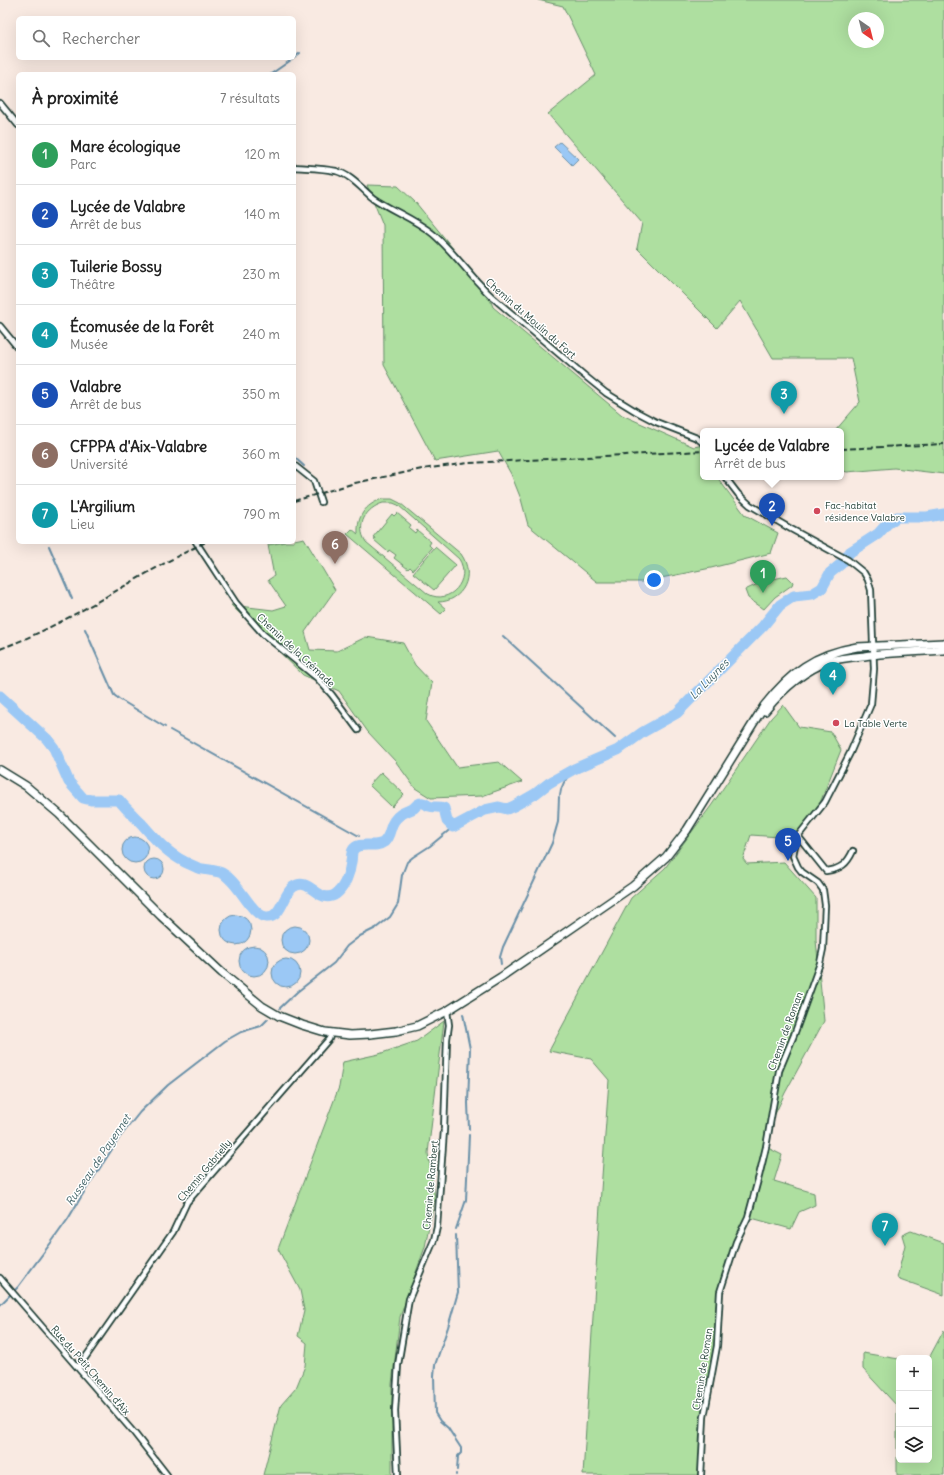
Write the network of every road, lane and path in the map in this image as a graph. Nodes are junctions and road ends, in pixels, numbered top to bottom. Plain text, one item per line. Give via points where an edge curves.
1 (0, 103) edge
2 (16, 123) edge
3 (296, 167) edge
4 (0, 326) edge
5 (16, 346) edge
6 (700, 440) edge
7 (296, 467) edge
8 (727, 480) edge
9 (321, 502) dead end
10 (197, 544) edge
11 (944, 643) edge
12 (874, 648) junction
13 (944, 650) edge
14 (358, 730) dead end
15 (0, 770) edge
16 (798, 836) junction
17 (852, 851) dead end
18 (447, 1011) junction
19 (331, 1033) junction
20 (0, 1278) edge
21 (78, 1368) junction
22 (167, 1475) edge
23 (398, 1475) edge
24 (701, 1475) edge

1 - 2 street
3 - 6 street, Chemin du Moulin du Fort via 337,171 387,207 425,228 452,252 491,296 606,393 656,422
4 - 5 street
7 - 9 street via 314,481
8 - 12 street, Chemin de Roman via 750,505 848,560 864,573 871,590
10 - 14 street, Chemin de la Crémade via 236,603 263,634 317,678
11 - 12 main road
12 - 13 main road
12 - 16 street, Chemin de Roman via 870,704 853,746 825,802
12 - 18 main road via 857,647 830,653 800,668 777,689 760,711 687,830 654,868 592,915
15 - 19 main road via 26,786 60,814 161,916 250,998 279,1016
16 - 17 street via 826,871 841,867 849,860
16 - 24 street, Chemin de Roman via 793,856 795,862 802,872 818,883 823,890 823,949 779,1071 759,1176 748,1217 736,1242 720,1292 717,1346 704,1417
18 - 19 main road via 417,1026 396,1031 370,1034
18 - 23 street, Chemin de Rambert via 449,1025 438,1227 409,1299 398,1365 395,1411
19 - 21 street, Chemin Gabrielly via 329,1039 187,1202 173,1232
20 - 21 street, Rue du Petit Chemin d'Aix
21 - 22 street, Rue du Petit Chemin d'Aix

